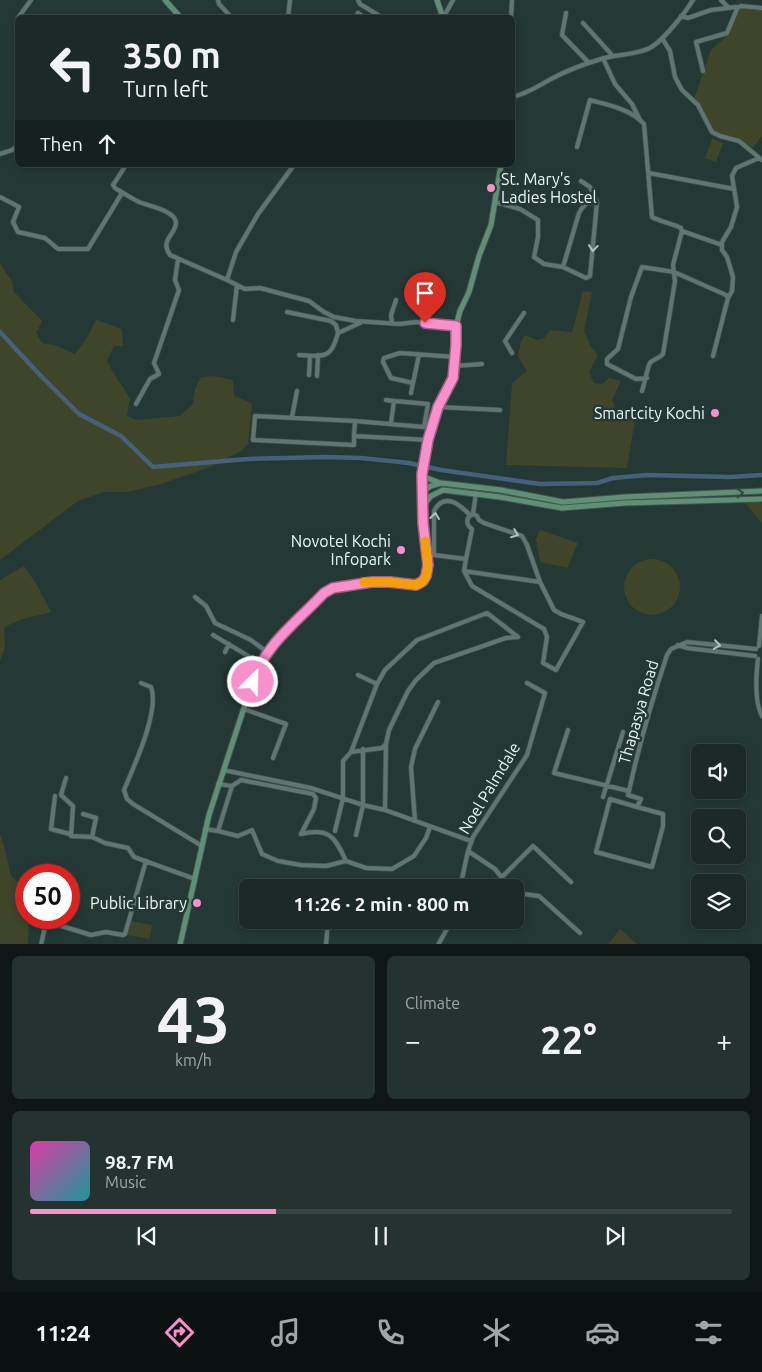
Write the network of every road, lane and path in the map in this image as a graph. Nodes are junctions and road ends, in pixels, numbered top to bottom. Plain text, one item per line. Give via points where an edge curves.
1 (31, 0) edge
2 (165, 0) edge
3 (218, 0) edge
4 (290, 0) edge
5 (358, 0) edge
6 (438, 0) edge
7 (453, 0) edge
8 (512, 0) edge
9 (693, 0) edge
10 (721, 0) edge
11 (728, 7) junction
12 (736, 8) junction
13 (762, 8) edge
14 (566, 13) dead end
15 (20, 15) edge
16 (178, 15) edge
17 (229, 15) edge
18 (288, 15) edge
19 (378, 15) edge
20 (442, 15) edge
21 (445, 15) edge
22 (510, 15) edge
23 (681, 16) junction
24 (583, 23) dead end
25 (662, 38) junction
26 (612, 55) junction
27 (603, 58) junction
28 (589, 63) junction
29 (703, 71) dead end
30 (515, 96) edge
31 (639, 118) junction
32 (577, 146) dead end
33 (15, 148) edge
34 (0, 154) edge
35 (761, 159) edge
36 (125, 167) edge
37 (293, 167) edge
38 (501, 167) edge
39 (648, 173) junction
40 (581, 181) dead end
41 (734, 189) junction
42 (122, 193) junction
43 (0, 197) edge
44 (495, 202) junction
45 (596, 202) junction
46 (682, 230) junction
47 (722, 245) junction
48 (178, 260) junction
49 (563, 266) junction
50 (674, 272) junction
51 (227, 280) junction
52 (237, 285) junction
53 (728, 298) junction
54 (396, 300) dead end
55 (287, 312) dead end
56 (524, 313) dead end
57 (233, 320) dead end
58 (362, 322) junction
59 (392, 323) junction
60 (456, 326) junction
61 (338, 332) junction
62 (512, 353) dead end
63 (298, 355) dead end
64 (318, 355) junction
65 (420, 355) junction
66 (310, 356) junction
67 (713, 356) dead end
68 (455, 357) junction
69 (482, 364) dead end
70 (454, 366) junction
71 (309, 376) dead end
72 (317, 376) dead end
73 (647, 378) junction
74 (413, 383) junction
75 (297, 391) dead end
76 (642, 391) dead end
77 (410, 393) dead end
78 (386, 400) dead end
79 (394, 401) junction
80 (136, 404) dead end
81 (438, 407) junction
82 (500, 410) dead end
83 (292, 418) junction
84 (355, 421) junction
85 (391, 423) junction
86 (354, 436) junction
87 (428, 440) junction
88 (422, 475) junction
89 (441, 483) junction
90 (762, 491) edge
91 (421, 492) junction
92 (476, 493) junction
93 (522, 498) junction
94 (762, 499) edge
95 (422, 508) junction
96 (472, 515) junction
97 (479, 520) junction
98 (472, 529) junction
99 (466, 559) junction
100 (464, 571) junction
101 (540, 582) junction
102 (196, 597) dead end
103 (762, 616) edge
104 (212, 634) dead end
105 (229, 644) junction
106 (678, 645) junction
107 (759, 647) edge
108 (225, 652) dead end
109 (267, 652) junction
110 (252, 657) junction
111 (759, 658) edge
112 (260, 663) junction
113 (358, 675) dead end
114 (241, 678) dead end
115 (141, 682) dead end
116 (527, 683) dead end
117 (376, 684) junction
118 (438, 702) dead end
119 (244, 709) junction
120 (762, 716) edge
121 (568, 730) dead end
122 (623, 732) dead end
123 (386, 744) junction
124 (363, 749) junction
125 (351, 752) junction
126 (273, 758) dead end
127 (223, 770) junction
128 (66, 778) dead end
129 (218, 784) junction
130 (232, 786) junction
131 (607, 786) junction
132 (629, 791) junction
133 (56, 796) dead end
134 (603, 797) dead end
135 (344, 798) junction
136 (363, 805) junction
137 (637, 807) junction
138 (385, 810) junction
139 (83, 814) dead end
140 (415, 822) junction
141 (430, 827) junction
142 (205, 829) junction
143 (218, 831) junction
144 (335, 831) dead end
145 (70, 834) junction
146 (356, 835) dead end
147 (92, 837) junction
148 (471, 841) junction
149 (202, 846) junction
150 (468, 851) junction
151 (146, 861) junction
152 (346, 861) junction
153 (502, 877) joint
154 (195, 879) junction
155 (462, 879) edge
156 (571, 882) dead end
157 (524, 895) edge
158 (44, 929) edge
159 (75, 929) edge
160 (327, 929) edge
161 (447, 929) edge
162 (580, 933) dead end
163 (41, 944) edge
164 (180, 944) edge
165 (326, 944) edge
166 (438, 944) edge

1 - 15 street
2 - 16 main road
3 - 17 street
4 - 18 street
5 - 19 street
6 - 20 main road
7 - 21 street
8 - 22 street
9 - 23 street
10 - 11 street
11 - 12 street
11 - 23 street via 688,18
12 - 13 street
12 - 29 street via 727,33 696,42
14 - 28 street via 562,35
23 - 25 street
24 - 26 street
25 - 26 street via 639,52
25 - 35 street via 670,51 682,90 698,105 712,132 739,141
26 - 27 street
27 - 28 street
27 - 31 street via 615,84
28 - 30 street
31 - 32 street via 590,100
31 - 39 street via 644,124
33 - 34 street
35 - 41 street via 736,168 732,176
36 - 42 street via 113,185
37 - 51 street via 266,200 238,248
38 - 44 main road
39 - 41 street
39 - 46 street via 652,217
40 - 45 street via 590,187
41 - 47 street via 737,207
42 - 43 street via 88,249 58,249 45,238 18,232 13,222 19,207
42 - 48 street via 164,211 176,220 167,251
44 - 49 street via 520,209 538,220 534,257 544,264
44 - 60 main road via 492,225
45 - 49 street via 583,205
45 -> 49 street via 590,276 586,278
46 - 47 street
46 - 50 street
47 - 53 street via 733,277
48 - 51 street
48 - 80 street via 175,280 179,290 154,363 159,374 150,379
50 - 53 street
50 - 73 street via 663,354 650,362
50 - 73 street via 642,267 618,349 607,359 608,364 636,379
51 - 52 street
52 - 57 street
52 - 58 street via 309,301 329,314
53 - 67 street
54 - 59 street via 390,315
55 - 61 street via 331,322
56 - 62 street via 506,341
58 - 59 street
58 - 61 street
59 - 60 street
60 - 68 main road
61 - 64 street via 330,353
63 - 66 street
64 - 66 street
64 - 72 street
65 - 68 street
65 - 74 street
65 - 74 street via 400,353 384,358 383,362 391,378
66 - 71 street
68 - 70 main road
69 - 70 street
70 - 81 main road via 453,378
73 - 76 street
74 - 77 street
75 - 83 street
78 - 79 street
79 - 85 street
79 - 85 street via 428,404 424,427
81 - 82 street
81 - 87 main road
83 - 84 street
83 - 86 street via 255,416 253,440 354,445
84 - 85 street
84 - 86 street
86 - 87 street
87 - 88 main road
88 - 89 main road
88 - 91 main road
89 - 91 main road
89 - 93 main road via 501,490
93 -> 90 main road via 571,502
91 - 95 main road
92 - 93 main road
92 - 95 main road via 443,490 431,496
92 - 96 street
93 - 94 main road via 571,508
95 - 109 main road via 428,565 423,581 416,585 372,582 333,588 324,593
96 - 97 street
96 - 98 street via 467,522
99 -> 96 street via 434,555 434,511 442,503 450,501 460,504
97 - 98 street
97 -> 101 street via 522,536
98 - 99 street
99 - 100 street
100 - 101 street
100 - 101 street via 472,586 544,629 547,637 543,663 556,670 583,622 554,610
102 - 109 street via 206,606 215,623 251,640
103 - 107 street
104 - 105 street
105 - 108 street
105 - 110 street
106 -> 107 street via 687,642
106 - 111 street
106 - 132 street, Thapasya Road via 667,655
107 - 111 street
109 - 112 main road
110 - 112 street
110 - 114 street
111 - 120 street via 756,683
112 - 119 main road
113 - 117 street
115 - 149 street via 151,687 153,698 145,736 124,790 125,796 132,804
116 - 148 street, Noel Palmdale via 545,693 527,755
117 - 123 street via 385,670 417,640 486,612 518,637 434,662 408,691
117 - 125 street
118 - 140 street via 415,749 411,767
119 - 126 street via 286,724
119 - 127 main road
121 - 131 street via 554,773
122 - 131 street
123 - 124 street via 382,748
123 - 138 street
124 - 125 street
124 - 136 street
125 - 135 street via 343,761
127 - 129 main road
127 - 135 street
128 - 145 street via 61,795 74,806
129 - 130 street
129 - 142 main road
130 - 143 street
130 - 152 street via 241,780 313,794 316,798 314,809 300,834 326,832 337,841
131 - 132 street
131 - 134 street
132 - 137 street via 628,795 641,799
133 - 145 street via 51,829
135 - 136 street
135 - 144 street
136 - 138 street
136 - 146 street
137 - 137 street via 664,814 652,867 596,852 610,799
138 - 140 street
139 - 147 street via 96,818
140 - 141 street
141 - 148 street
141 - 152 street via 414,856 392,869 366,868
142 - 143 street
142 - 149 main road
143 - 152 street via 238,836 252,830 262,854 278,861 301,866 326,866
145 - 147 street
147 - 151 street via 128,848 134,857
148 - 150 street, Noel Palmdale
149 - 154 main road
150 - 153 street via 495,868
150 - 155 street, Noel Palmdale
151 - 154 street
151 - 159 street via 125,934 106,932 90,935
153 - 156 street via 533,846
154 - 164 main road
157 - 162 street via 539,896
158 - 163 street
160 - 165 street
161 - 166 street

